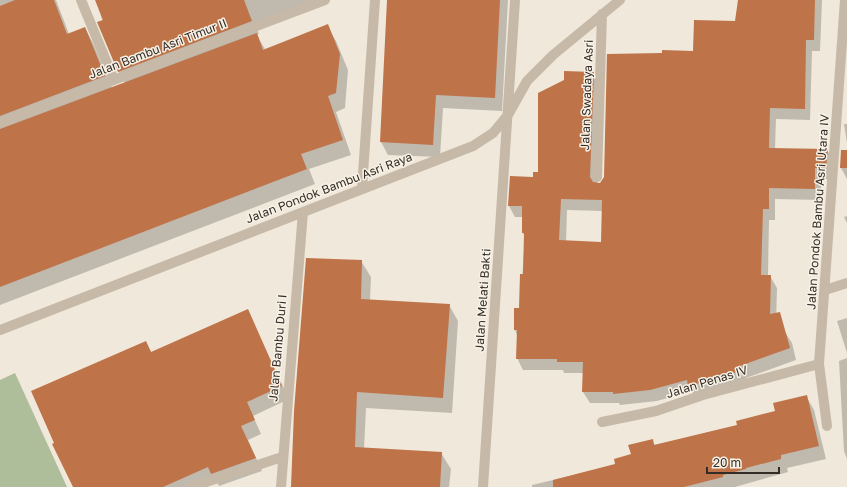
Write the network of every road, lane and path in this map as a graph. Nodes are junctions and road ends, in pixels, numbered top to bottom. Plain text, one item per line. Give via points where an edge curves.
1 (81, 0) edge
2 (325, 0) edge
3 (375, 0) edge
4 (515, 0) edge
5 (620, 0) edge
6 (845, 0) edge
7 (602, 14) junction
8 (845, 49) edge
9 (114, 80) junction
10 (508, 115) junction
11 (0, 123) edge
12 (597, 177) dead end
13 (362, 188) junction
14 (303, 212) junction
15 (847, 283) edge
16 (825, 290) junction
17 (0, 330) edge
18 (819, 364) junction
19 (602, 422) dead end
20 (827, 426) dead end
21 (282, 457) junction
22 (191, 487) edge
23 (281, 487) edge
24 (483, 487) edge

1 - 9 street
2 - 9 street, Jalan Bambu Asri Timur II
3 - 13 street
4 - 10 street, Jalan Melati Bakti
5 - 7 street, Jalan Pondok Bambu Asri Raya
6 - 8 street, Jalan Pondok Bambu Asri Utara IV
7 - 10 street, Jalan Pondok Bambu Asri Raya via 553,55 527,81
7 - 12 street, Jalan Swadaya Asri
8 - 16 street, Jalan Pondok Bambu Asri Utara IV
9 - 11 street, Jalan Bambu Asri Timur II
10 - 13 street, Jalan Pondok Bambu Asri Raya via 493,133 473,146
10 - 24 street, Jalan Melati Bakti
13 - 14 street, Jalan Pondok Bambu Asri Raya
14 - 17 street, Jalan Pondok Bambu Asri Raya
14 - 21 street, Jalan Bambu Duri I
15 - 16 street
16 - 18 street, Jalan Pondok Bambu Asri Utara IV
18 - 19 street, Jalan Penas IV via 656,411
18 - 20 street, Jalan Pondok Bambu Asri Utara IV
21 - 22 street
21 - 23 street, Jalan Bambu Duri I

